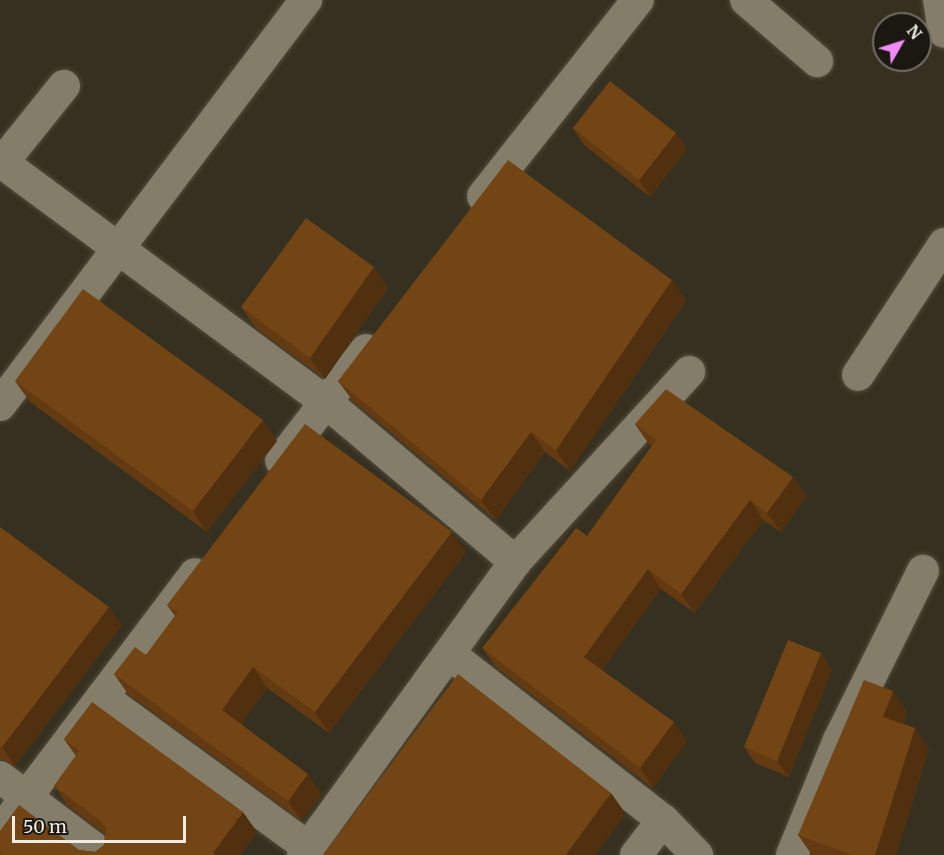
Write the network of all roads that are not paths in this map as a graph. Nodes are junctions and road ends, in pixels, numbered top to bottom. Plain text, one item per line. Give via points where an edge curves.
1 (306, 0) edge
2 (638, 0) edge
3 (746, 0) edge
4 (939, 0) edge
5 (944, 32) edge
6 (817, 61) dead end
7 (64, 86) dead end
8 (1, 162) edge
9 (463, 223) edge
10 (944, 244) edge
11 (118, 250) junction
12 (383, 327) edge
13 (689, 372) dead end
14 (858, 375) dead end
15 (326, 402) junction
16 (0, 405) edge
17 (261, 488) edge
18 (217, 545) edge
19 (515, 562) junction
20 (923, 571) dead end
21 (452, 656) junction
22 (102, 698) junction
23 (0, 777) edge
24 (25, 797) junction
25 (663, 820) junction
26 (0, 832) edge
27 (306, 852) edge
28 (103, 855) edge
29 (636, 855) edge
30 (697, 855) edge
31 (792, 855) edge

1 - 11 street
2 - 9 street
3 - 6 street
4 - 5 street
7 - 8 street
8 - 11 street
10 - 14 street
11 - 15 street
11 - 16 street
12 - 15 street
13 - 19 street
15 - 17 street
15 - 19 street
18 - 22 street
19 - 21 street
20 - 31 street via 838,740
21 - 25 street
21 - 27 street
22 - 24 street
22 - 27 street
23 - 24 street
24 - 26 street
24 - 28 street
25 - 29 street
25 - 30 street

